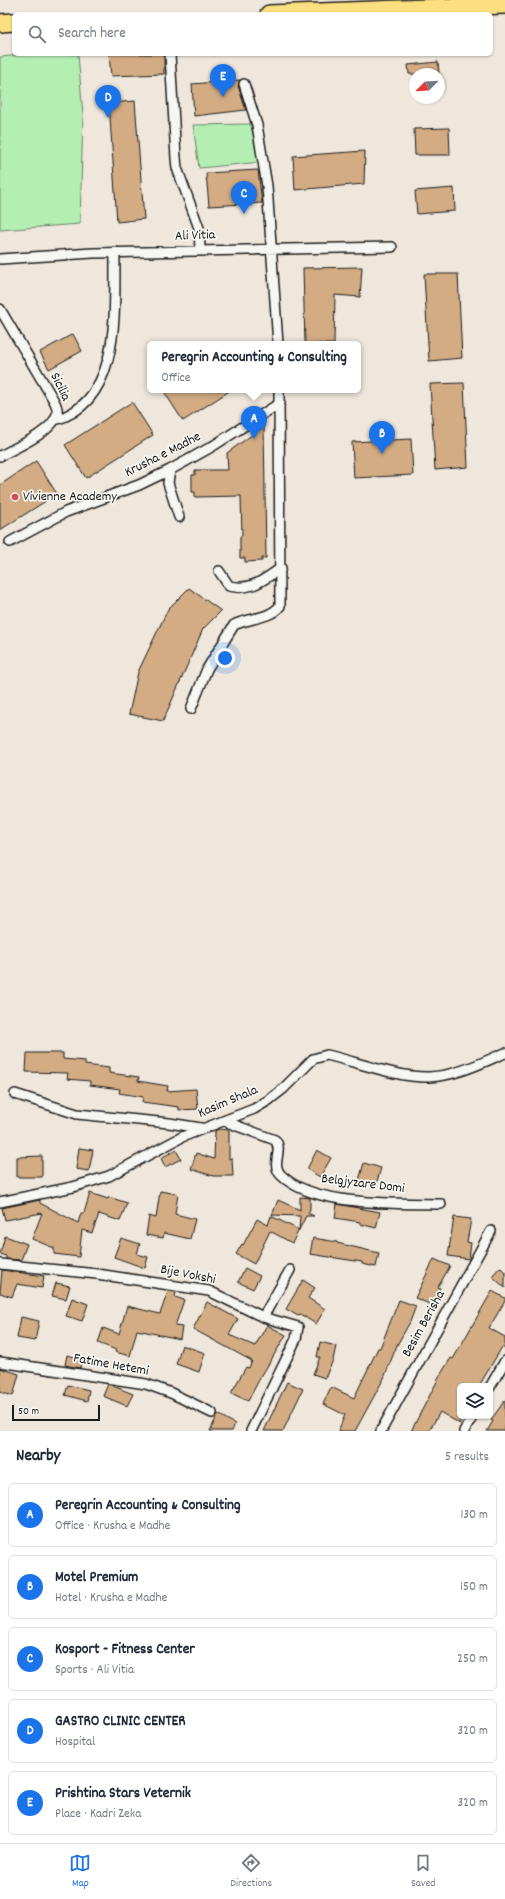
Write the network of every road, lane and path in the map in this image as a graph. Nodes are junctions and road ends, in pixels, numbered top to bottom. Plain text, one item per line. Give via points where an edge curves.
1 (505, 5) edge
2 (321, 12) edge
3 (12, 22) edge
4 (0, 23) edge
5 (170, 56) edge
6 (244, 84) dead end
7 (392, 246) dead end
8 (271, 248) junction
9 (200, 250) junction
10 (115, 252) junction
11 (0, 259) edge
12 (0, 309) edge
13 (278, 341) edge
14 (279, 393) edge
15 (280, 403) junction
16 (55, 420) junction
17 (0, 456) edge
18 (170, 470) junction
19 (179, 517) dead end
20 (10, 542) dead end
21 (281, 568) junction
22 (219, 571) dead end
23 (191, 709) dead end
24 (505, 1053) edge
25 (15, 1094) dead end
26 (224, 1121) junction
27 (201, 1128) junction
28 (0, 1202) edge
29 (441, 1204) dead end
30 (491, 1231) dead end
31 (0, 1264) edge
32 (290, 1270) dead end
33 (263, 1317) junction
34 (505, 1361) edge
35 (0, 1362) edge
36 (492, 1383) edge
37 (212, 1413) dead end
38 (471, 1419) edge
39 (251, 1431) edge
40 (381, 1431) edge
41 (464, 1431) edge

1 - 2 highway
3 - 4 highway
5 - 9 street via 177,168 199,228
6 - 8 street via 257,125 270,206
7 - 8 street, Ali Vitia
8 - 9 street, Ali Vitia
8 - 13 street
9 - 10 street, Ali Vitia
10 - 11 street, Ali Vitia
10 - 16 street via 112,342 107,366 100,383 86,402 74,412
12 - 16 street, Sicilia via 57,406
14 - 15 street
15 - 18 street, Krusha e Madhe
15 - 21 street
16 - 17 street, Sicilia via 45,430
18 - 19 street via 168,483
18 - 20 street, Krusha e Madhe via 139,485 66,512
21 - 22 street via 250,588 229,586
21 - 23 street via 280,606 268,615 234,625 207,669
24 - 26 street, Kasim Shala via 475,1066 429,1077 409,1075 327,1055 321,1056 305,1065 283,1089 268,1100 254,1109
25 - 27 street via 77,1114
26 - 27 street, Kasim Shala
26 - 29 street, Belgjyzare Domi via 276,1140 278,1146 275,1163 278,1170 286,1179 302,1188 332,1197 368,1202
27 - 28 street, Kasim Shala via 126,1168 95,1181
30 - 40 street, Besim Berisha
31 - 33 street, Bije Vokshi via 97,1274 209,1291
32 - 33 street
33 - 39 street, Bije Vokshi via 298,1327 288,1358
34 - 36 street
35 - 37 street, Fatime Hetemi via 146,1384
38 - 41 street

